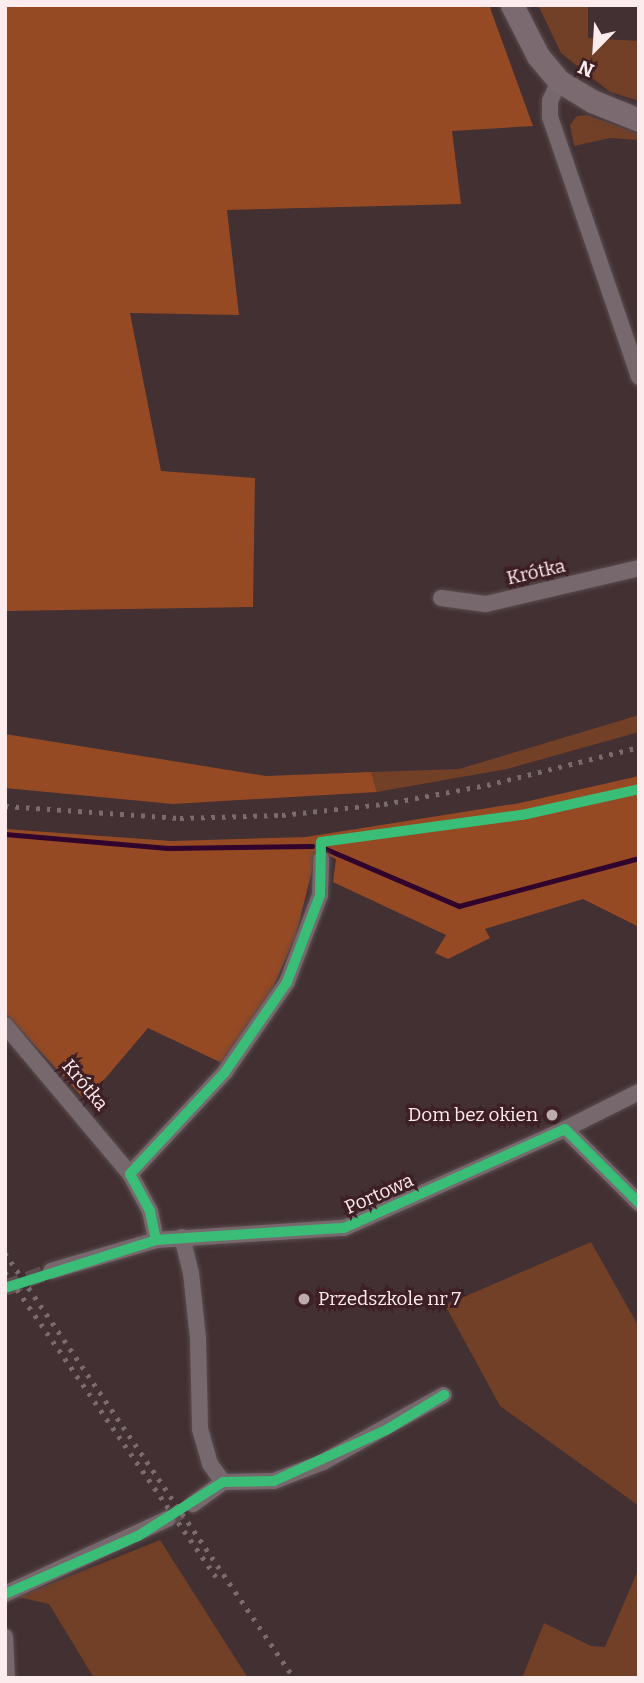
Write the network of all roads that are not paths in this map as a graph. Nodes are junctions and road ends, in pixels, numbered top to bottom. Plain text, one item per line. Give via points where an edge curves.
1 (512, 5) edge
2 (559, 81) junction
3 (637, 118) edge
4 (639, 377) edge
5 (639, 568) edge
6 (441, 598) dead end
7 (321, 859) dead end
8 (5, 1025) edge
9 (639, 1092) edge
10 (565, 1129) junction
11 (130, 1174) junction
12 (639, 1203) edge
13 (181, 1237) junction
14 (156, 1240) junction
15 (51, 1271) tunnel mouth
16 (444, 1395) dead end
17 (223, 1482) junction
18 (192, 1504) tunnel mouth
19 (167, 1519) tunnel mouth
20 (5, 1594) edge
21 (5, 1637) edge
22 (7, 1678) edge

1 - 2 main road via 538,56
2 - 3 main road
2 - 4 street via 550,101 550,117
5 - 6 street, Krótka via 486,604
7 - 11 street via 320,895 287,982 225,1072
8 - 11 street, Krótka
9 - 10 street, Portowa
10 - 12 street
10 - 13 street, Portowa via 344,1228
11 - 14 street, Krótka via 150,1211
13 - 14 street, Portowa
13 - 17 street via 193,1286 200,1429 210,1464
14 - 15 street, Portowa
16 - 17 street via 386,1430 274,1481
17 - 18 street
19 - 20 street
21 - 22 street

